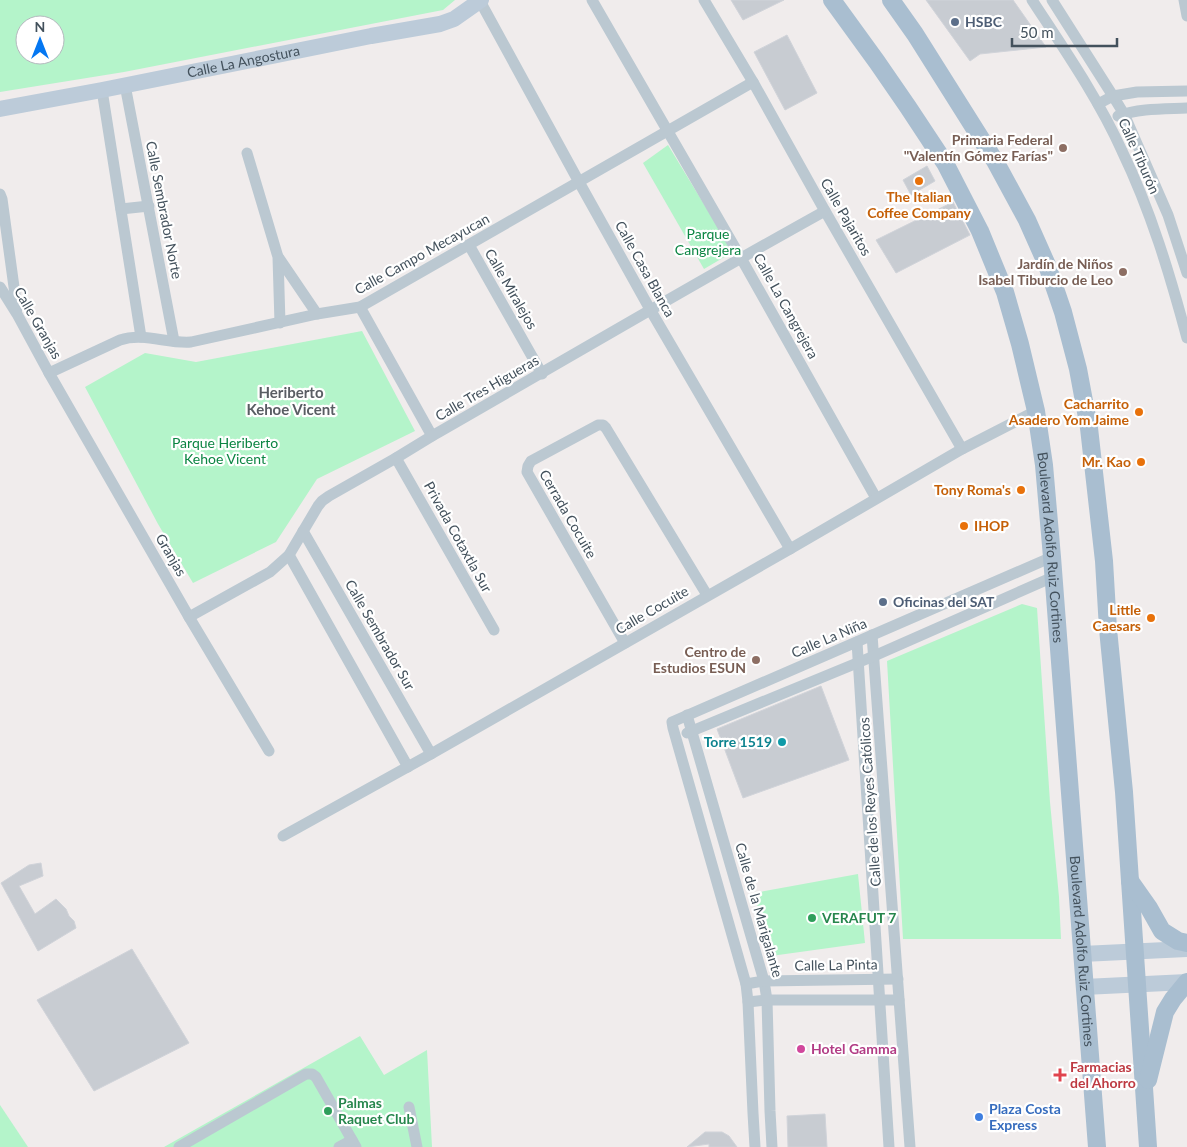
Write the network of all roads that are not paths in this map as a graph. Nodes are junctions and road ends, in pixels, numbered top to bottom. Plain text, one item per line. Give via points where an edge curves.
1 (480, 0) edge
2 (592, 0) edge
3 (704, 0) edge
4 (832, 0) edge
5 (891, 0) edge
6 (1032, 0) edge
7 (1052, 0) edge
8 (1184, 0) edge
9 (1187, 16) edge
10 (753, 82) junction
11 (125, 85) junction
12 (102, 90) junction
13 (1187, 91) edge
14 (1113, 96) junction
15 (1098, 104) junction
16 (0, 108) edge
17 (1187, 108) edge
18 (1124, 114) junction
19 (1107, 121) junction
20 (669, 130) junction
21 (247, 153) dead end
22 (579, 182) junction
23 (0, 194) edge
24 (148, 206) junction
25 (121, 209) junction
26 (825, 211) junction
27 (469, 245) junction
28 (278, 257) junction
29 (742, 258) junction
30 (1187, 273) edge
31 (0, 287) edge
32 (360, 307) junction
33 (651, 311) junction
34 (17, 314) junction
35 (317, 314) junction
36 (280, 323) junction
37 (141, 337) junction
38 (1187, 338) edge
39 (174, 341) junction
40 (49, 373) junction
41 (542, 374) junction
42 (1036, 411) junction
43 (432, 436) junction
44 (962, 449) junction
45 (396, 458) junction
46 (876, 498) junction
47 (303, 531) junction
48 (790, 549) junction
49 (289, 555) junction
50 (1052, 557) junction
51 (1053, 578) junction
52 (708, 595) junction
53 (189, 617) junction
54 (494, 630) dead end
55 (872, 635) junction
56 (857, 642) junction
57 (625, 643) junction
58 (874, 656) junction
59 (858, 662) junction
60 (687, 715) junction
61 (692, 731) junction
62 (676, 738) junction
63 (269, 751) dead end
64 (431, 754) junction
65 (408, 767) junction
66 (283, 836) dead end
67 (1130, 880) junction
68 (1187, 943) edge
69 (1187, 949) edge
70 (1134, 952) junction
71 (1082, 954) junction
72 (879, 979) junction
73 (898, 979) junction
74 (764, 981) junction
75 (1187, 982) edge
76 (746, 984) junction
77 (1137, 984) junction
78 (1084, 986) junction
79 (767, 1000) junction
80 (880, 1000) junction
81 (899, 1000) junction
82 (748, 1002) junction
83 (1144, 1095) junction
84 (409, 1107) dead end
85 (354, 1143) edge
86 (179, 1147) edge
87 (339, 1147) edge
88 (417, 1147) edge
89 (756, 1147) edge
90 (772, 1147) edge
91 (889, 1147) edge
92 (910, 1147) edge
93 (1097, 1147) edge
94 (1148, 1147) edge

1 - 11 street, Calle La Angostura via 454,19 440,24
1 - 22 street, Calle Casa Blanca
2 - 20 street, Calle La Cangrejera
3 - 10 street, Calle Pajaritos
4 - 42 main road, Boulevard Adolfo Ruiz Cortines via 939,155 980,231 1005,292
5 - 67 main road via 995,161 1027,220 1063,312 1089,428 1104,562
6 - 15 street, Calle Tiburón
7 - 14 street, Calle Tiburón
8 - 9 street
10 - 20 street, Calle Campo Mecayucan
10 - 26 street, Calle Pajaritos
11 - 12 street, Calle La Angostura
11 - 24 street, Calle Sembrador Norte
12 - 16 street, Calle La Angostura
12 - 25 street
13 - 14 street
14 - 15 street
14 - 18 street, Calle Tiburón
15 - 19 street, Calle Tiburón
17 - 18 street
18 - 19 street
18 - 30 street, Calle Tiburón via 1168,215
19 - 38 street, Calle Tiburón via 1144,203 1173,285
20 - 22 street, Calle Campo Mecayucan
20 - 29 street, Calle La Cangrejera
21 - 28 street
22 - 27 street, Calle Campo Mecayucan
22 - 33 street, Calle Casa Blanca
23 - 34 street
24 - 25 street
24 - 39 street, Calle Sembrador Norte
25 - 37 street
26 - 29 street, Calle Tres Higueras
26 - 44 street, Calle Pajaritos
27 - 32 street, Calle Campo Mecayucan
27 - 41 street, Calle Miralejos
28 - 35 street
28 - 36 street
29 - 33 street, Calle Tres Higueras
29 - 46 street, Calle La Cangrejera
31 - 34 street, Calle Granjas
32 - 35 street, Calle Campo Mecayucan
32 - 43 street
33 - 41 street, Calle Tres Higueras
33 - 48 street, Calle Casa Blanca
34 - 40 street, Calle Granjas
35 - 36 street, Calle Campo Mecayucan
36 - 39 street, Calle Campo Mecayucan via 191,342
37 - 39 street, Calle Campo Mecayucan
37 - 40 street, Calle Campo Mecayucan via 120,340
40 - 53 street, Granjas
41 - 43 street, Calle Tres Higueras
42 - 44 street, Calle Cocuite
42 - 50 main road, Boulevard Adolfo Ruiz Cortines
43 - 45 street, Calle Tres Higueras
44 - 46 street, Calle Cocuite
45 - 47 street, Calle Tres Higueras via 322,501
45 - 54 street, Privada Cotaxtla Sur
46 - 48 street, Calle Cocuite
47 - 49 street, Calle Tres Higueras
47 - 64 street, Calle Sembrador Sur
48 - 52 street, Calle Cocuite
49 - 53 street, Calle Tres Higueras via 270,572
49 - 65 street
50 - 51 main road, Boulevard Adolfo Ruiz Cortines
50 - 55 street, Calle La Niña
51 - 58 street
51 - 71 main road, Boulevard Adolfo Ruiz Cortines
52 - 57 street, Calle Cocuite
52 - 57 street, Cerrada Cocuite via 603,425 531,461 527,472
53 - 63 street, Granjas
55 - 56 street, Calle La Niña
55 - 58 street, Calle de los Reyes Católicos
56 - 59 street, Calle de los Reyes Católicos
56 - 60 street, Calle La Niña
57 - 64 street, Calle Cocuite
58 - 59 street
58 - 73 street, Calle de los Reyes Católicos
59 - 61 street
59 - 72 street, Calle de los Reyes Católicos
60 - 61 street, Calle de la Marigalante
60 - 62 street, Calle La Niña via 672,722
61 - 62 street
61 - 74 street, Calle de la Marigalante
62 - 76 street
64 - 65 street, Calle Cocuite
65 - 66 street, Calle Cocuite
67 - 68 main road via 1162,931
67 - 70 main road
69 - 70 street
70 - 71 street
70 - 77 main road
71 - 78 main road, Boulevard Adolfo Ruiz Cortines
72 - 73 street, Calle La Pinta
72 - 74 street, Calle La Pinta
72 - 80 street, Calle de los Reyes Católicos
73 - 81 street, Calle de los Reyes Católicos
74 - 76 street, Calle La Pinta
74 - 79 street, Calle de la Marigalante
75 - 77 street
75 - 83 main road via 1165,1012
76 - 82 street
77 - 78 street
77 - 83 main road
78 - 93 main road, Boulevard Adolfo Ruiz Cortines
79 - 80 street
79 - 82 street
79 - 90 street, Calle de la Marigalante
80 - 81 street
80 - 91 street, Calle de los Reyes Católicos
81 - 92 street, Calle de los Reyes Católicos
82 - 89 street
83 - 94 main road
84 - 88 street
85 - 86 street via 316,1077 306,1074
85 - 87 street

